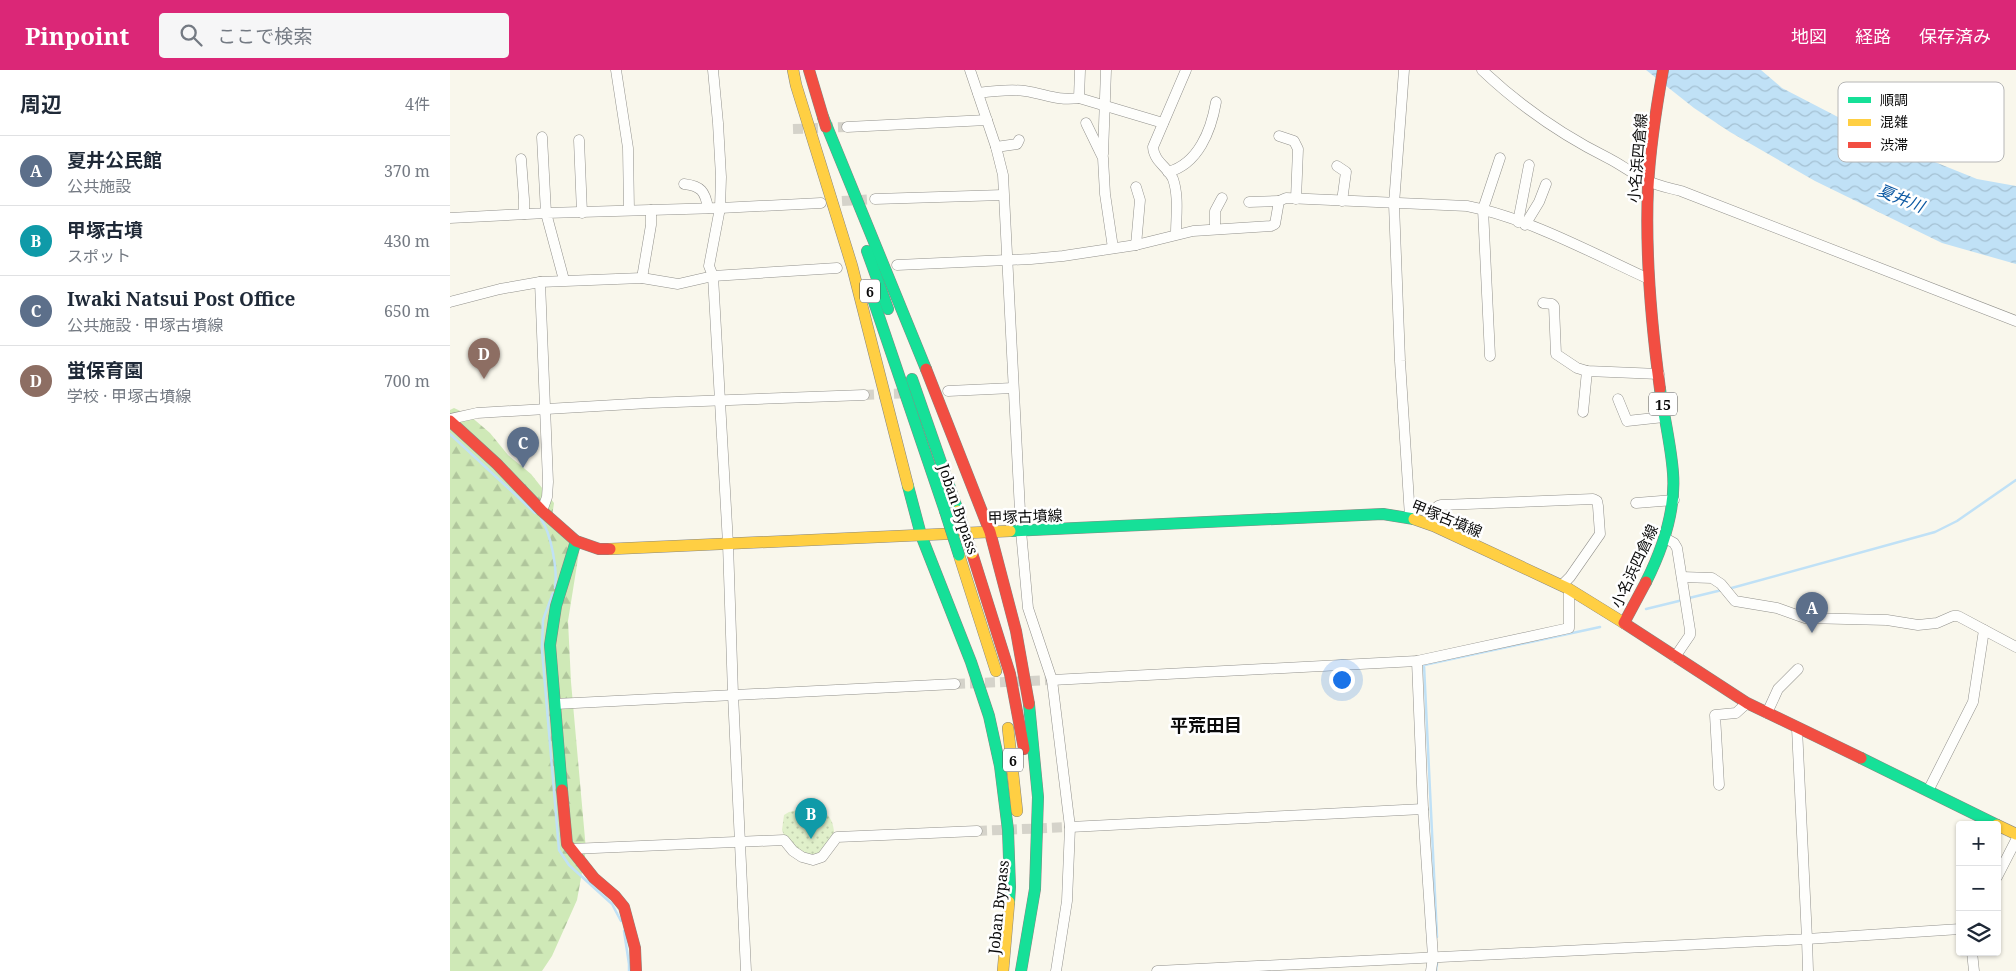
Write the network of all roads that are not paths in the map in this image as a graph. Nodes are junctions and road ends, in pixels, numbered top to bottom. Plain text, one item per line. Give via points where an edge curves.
1 (616, 70) edge
2 (713, 70) edge
3 (795, 70) edge
4 (809, 70) edge
5 (970, 70) edge
6 (1080, 70) edge
7 (1106, 70) edge
8 (1186, 70) edge
9 (1404, 70) edge
10 (1482, 70) edge
11 (1663, 70) edge
12 (978, 93) junction
13 (1079, 98) junction
14 (1216, 102) dead end
15 (1104, 106) junction
16 (823, 117) junction
17 (987, 120) junction
18 (1086, 123) dead end
19 (1163, 123) junction
20 (847, 128) tunnel mouth
21 (1279, 136) dead end
22 (542, 137) dead end
23 (578, 140) dead end
24 (1019, 140) dead end
25 (996, 147) junction
26 (1103, 158) junction
27 (1500, 158) dead end
28 (521, 159) dead end
29 (1529, 165) dead end
30 (1337, 166) dead end
31 (1168, 172) junction
32 (1649, 178) junction
33 (684, 184) dead end
34 (1546, 184) dead end
35 (1136, 186) dead end
36 (1003, 195) junction
37 (1222, 198) dead end
38 (1296, 199) junction
39 (875, 200) tunnel mouth
40 (1279, 201) junction
41 (1342, 201) junction
42 (1249, 202) dead end
43 (821, 203) tunnel mouth
44 (1394, 204) junction
45 (708, 208) junction
46 (720, 208) junction
47 (629, 210) junction
48 (651, 210) junction
49 (1483, 210) junction
50 (546, 212) junction
51 (582, 213) junction
52 (524, 214) junction
53 (450, 218) edge
54 (1522, 223) junction
55 (1215, 230) junction
56 (1176, 234) junction
57 (1136, 245) junction
58 (1112, 248) junction
59 (1007, 260) junction
60 (897, 265) dead end
61 (837, 268) dead end
62 (713, 276) junction
63 (642, 278) junction
64 (1648, 279) junction
65 (564, 280) junction
66 (540, 282) junction
67 (450, 302) edge
68 (1543, 304) dead end
69 (2016, 321) edge
70 (1490, 356) dead end
71 (1588, 371) junction
72 (1659, 374) junction
73 (1013, 388) junction
74 (948, 391) dead end
75 (864, 395) tunnel mouth
76 (1618, 399) dead end
77 (720, 402) junction
78 (545, 410) junction
79 (1583, 412) dead end
80 (1664, 417) junction
81 (450, 420) edge
82 (1674, 500) junction
83 (1636, 503) dead end
84 (542, 511) junction
85 (1410, 518) junction
86 (1434, 526) junction
87 (1021, 531) junction
88 (990, 532) junction
89 (921, 535) junction
90 (1665, 538) junction
91 (576, 541) junction
92 (728, 544) junction
93 (1682, 578) junction
94 (1566, 587) junction
95 (1624, 623) junction
96 (1984, 630) junction
97 (2016, 647) edge
98 (1675, 657) junction
99 (1417, 661) junction
100 (1798, 668) dead end
101 (999, 680) dead end
102 (1052, 680) junction
103 (955, 684) tunnel mouth
104 (732, 694) junction
105 (1002, 695) dead end
106 (1747, 703) junction
107 (555, 704) junction
108 (1767, 713) junction
109 (1797, 728) junction
110 (1719, 785) dead end
111 (1928, 791) junction
112 (1423, 809) junction
113 (1989, 821) edge
114 (1070, 827) junction
115 (2001, 827) edge
116 (977, 831) tunnel mouth
117 (2016, 834) edge
118 (2016, 840) edge
119 (741, 842) junction
120 (571, 849) junction
121 (2001, 869) edge
122 (1956, 929) edge
123 (1807, 939) junction
124 (1972, 956) edge
125 (1436, 957) junction
126 (636, 971) edge
127 (746, 971) edge
128 (1005, 971) edge
129 (1016, 971) edge
130 (1021, 971) edge
131 (1056, 971) edge
132 (1157, 971) edge
133 (1431, 971) edge
134 (1808, 971) edge
135 (1974, 971) edge

1 - 47 street via 628,148
2 - 46 street
3 - 89 main road via 796,85 852,266
3 - 101 main road, Joban Bypass / 6, bridge
4 - 16 main road, Joban Bypass / 6
5 - 12 street
6 - 13 street
7 - 15 street
8 - 19 street
9 - 44 street
10 - 32 street via 1541,120 1582,146
11 - 32 main road, 小名浜四倉線 / 15
12 - 13 street via 1004,90 1059,99
12 - 17 street
13 - 15 street
14 - 31 street via 1211,123 1196,153 1190,161
15 - 19 street
15 - 26 street
16 - 88 main road
16 - 129 main road, Joban Bypass / 6, bridge via 995,623 1024,747 1028,792 1028,872
17 - 20 street
17 - 25 street
18 - 26 street
19 - 31 street via 1153,147
21 - 38 street via 1294,141 1298,149
22 - 50 street
23 - 51 street
24 - 25 street via 1017,144
25 - 36 street
26 - 58 street
27 - 49 street
28 - 52 street
29 - 54 street
30 - 41 street via 1346,172
31 - 56 street via 1176,190
32 - 64 main road, 小名浜四倉線 / 15
32 - 69 street
33 - 45 street via 699,187
34 - 54 street via 1539,202
35 - 57 street via 1140,200
36 - 39 street
36 - 59 street
37 - 55 street via 1215,211
38 - 40 street
38 - 41 street
40 - 42 street
40 - 55 street via 1275,224 1271,226
41 - 44 street
43 - 46 street
44 - 49 street via 1467,206
44 - 85 street
45 - 46 street
45 - 48 street
46 - 62 street via 709,266
47 - 48 street
47 - 51 street
48 - 63 street
49 - 54 street
49 - 70 street
50 - 51 street
50 - 52 street
50 - 65 street
52 - 53 street
54 - 64 street
55 - 56 street
56 - 57 street
57 - 58 street
58 - 59 street
59 - 60 street
59 - 73 street
61 - 62 street
62 - 63 street via 678,284
62 - 77 street
63 - 65 street
64 - 72 main road, 小名浜四倉線 / 15
65 - 66 street
66 - 67 street
66 - 78 street
68 - 71 street via 1554,306 1556,354 1577,368
71 - 72 street
71 - 79 street
72 - 80 main road, 小名浜四倉線 / 15
73 - 74 street
73 - 87 street
75 - 77 street
76 - 80 street via 1628,420
77 - 78 street
77 - 92 street
78 - 81 street via 478,413
78 - 84 street via 548,482
80 - 82 main road, 小名浜四倉線 / 15
81 - 84 main road, 甲塚古墳線
82 - 83 street
82 - 90 main road, 小名浜四倉線 / 15
84 - 91 main road, 甲塚古墳線
85 - 86 main road, 甲塚古墳線
85 - 87 main road, 甲塚古墳線 via 1383,514
86 - 94 main road, 甲塚古墳線
86 - 94 street via 1437,509 1441,505 1593,499 1597,501 1600,534
87 - 88 main road, 甲塚古墳線
87 - 102 street via 1028,608
88 - 89 main road, 甲塚古墳線
88 - 130 main road via 1019,642 1035,749 1038,798 1036,874
89 - 92 main road, 甲塚古墳線
89 - 128 main road via 972,662 1000,766 1010,858
90 - 93 street via 1678,548
90 - 95 main road, 小名浜四倉線 / 15 via 1644,588
91 - 92 main road, 甲塚古墳線 via 599,549
91 - 107 main road via 551,625
92 - 104 street
93 - 96 street via 1712,578 1735,601 1777,608 1805,618 1887,620 1918,625 1958,616
93 - 98 street via 1690,635
94 - 95 main road, 甲塚古墳線
94 - 99 street via 1569,628
95 - 98 main road, 小名浜四倉線
96 - 97 street
96 - 111 street via 1973,702
98 - 106 main road, 小名浜四倉線
99 - 102 street
99 - 112 street
100 - 108 street via 1778,689
102 - 114 street
103 - 104 street
104 - 107 street
104 - 119 street
105 - 128 main road, Joban Bypass / 6 via 1012,747 1019,868
106 - 108 main road, 小名浜四倉線
106 - 110 street via 1736,713 1715,715
107 - 120 main road via 565,828
108 - 109 main road, 小名浜四倉線
109 - 111 main road, 小名浜四倉線
109 - 123 street
111 - 113 main road, 小名浜四倉線
112 - 114 street
112 - 125 street
114 - 131 street via 1067,901
115 - 117 main road, 小名浜四倉線
116 - 119 street via 837,837 822,858 813,860 793,851 784,840
118 - 121 street
119 - 120 street
119 - 127 street
120 - 126 main road via 594,878 624,907 635,948
122 - 123 street
123 - 125 street
123 - 134 street
124 - 135 street
125 - 132 street
125 - 133 street

